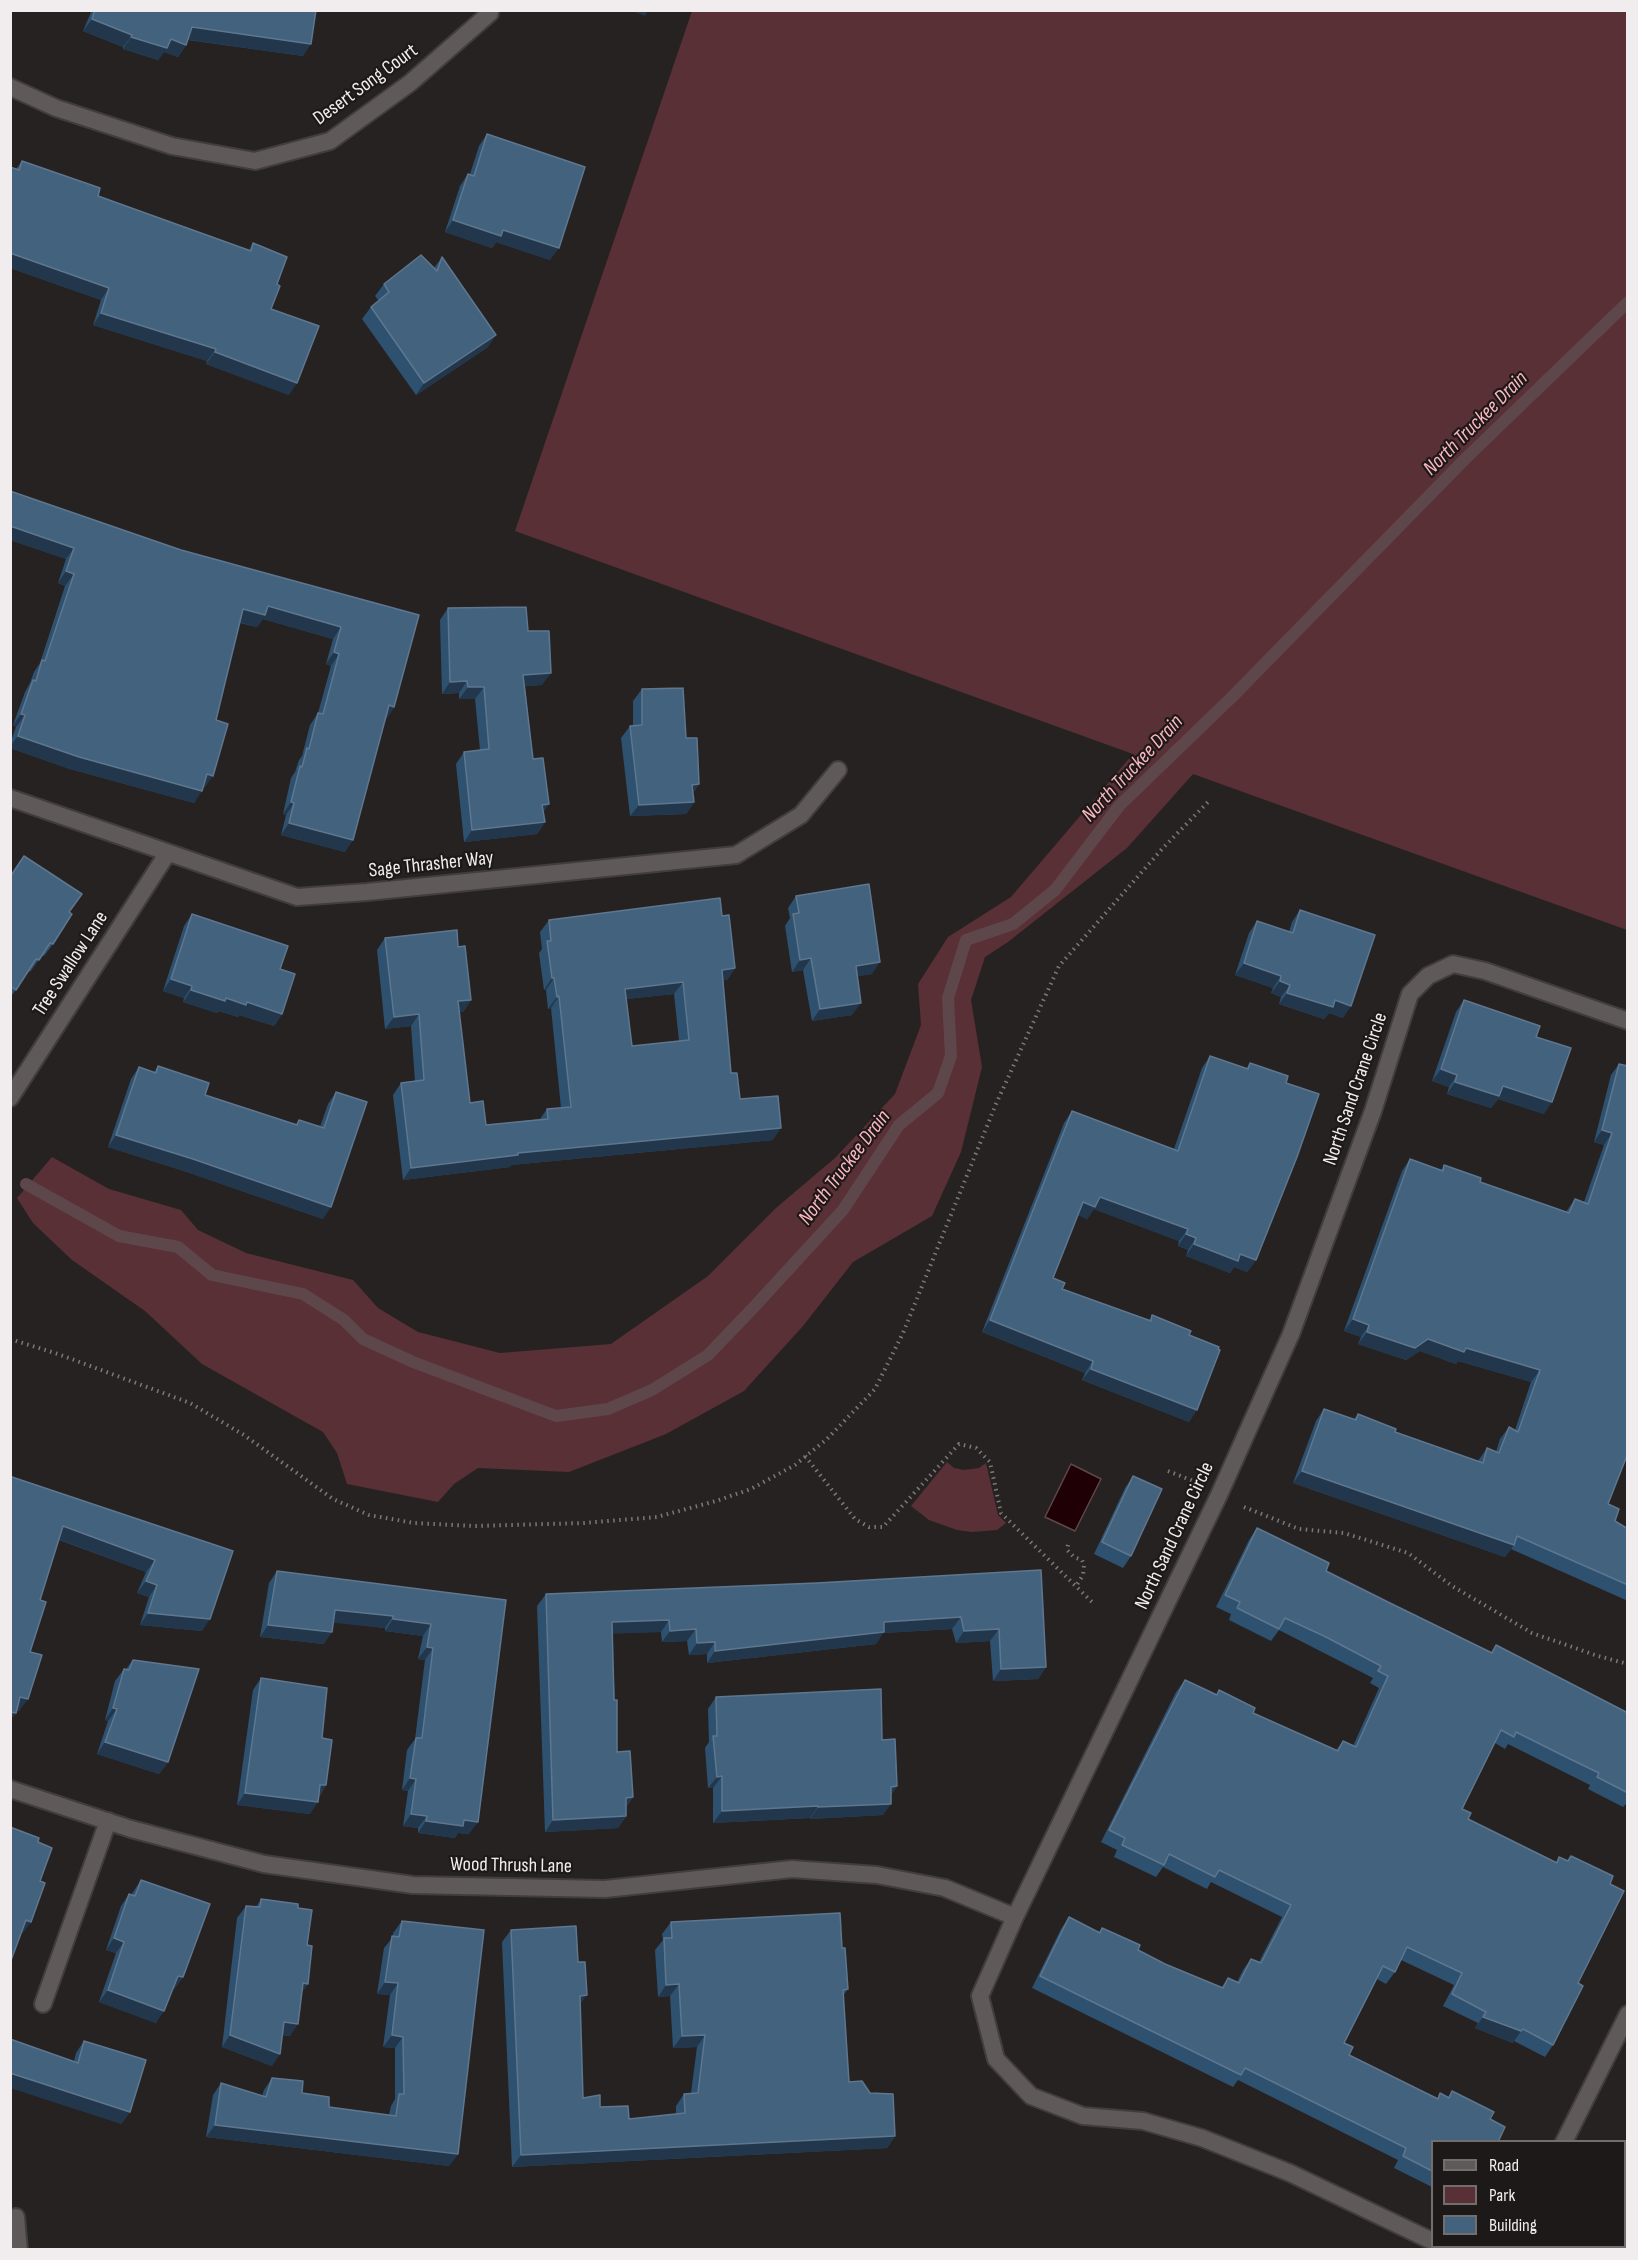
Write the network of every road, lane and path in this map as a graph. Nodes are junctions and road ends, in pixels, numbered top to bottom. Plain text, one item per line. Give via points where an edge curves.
1 (490, 13) dead end
2 (10, 87) edge
3 (838, 771) dead end
4 (10, 798) edge
5 (1208, 802) dead end
6 (167, 854) junction
7 (1628, 1021) edge
8 (10, 1098) edge
9 (10, 1339) edge
10 (805, 1456) junction
11 (1168, 1471) dead end
12 (1193, 1481) dead end
13 (1237, 1504) dead end
14 (1068, 1545) dead end
15 (1076, 1586) junction
16 (1092, 1602) dead end
17 (1628, 1664) edge
18 (10, 1789) edge
19 (108, 1821) junction
20 (1015, 1917) junction
21 (43, 2004) dead end
22 (1628, 2014) edge
23 (1565, 2140) edge
24 (16, 2217) dead end
25 (1431, 2241) edge
26 (19, 2250) edge

1 - 2 street, Desert Song Court via 410,83 330,141 255,161 172,146 56,108
3 - 6 street, Sage Thrasher Way via 801,815 736,855 297,897
4 - 6 street, Sage Thrasher Way
5 - 10 path via 1059,966 996,1104 892,1357 875,1389
6 - 8 street, Tree Swallow Lane
7 - 20 street, North Sand Crane Circle via 1485,971 1453,964 1428,976 1410,994 1373,1110 1291,1334 1219,1495
9 - 10 path via 190,1403 244,1435 333,1499 369,1515 414,1523 474,1526 657,1516 751,1489
10 - 15 path via 855,1519 869,1527 883,1527 959,1444 976,1448 990,1462 1001,1512
11 - 12 path
13 - 17 path via 1299,1529 1344,1533 1408,1552 1452,1586 1532,1633
14 - 15 path via 1067,1550 1084,1565
15 - 16 path
18 - 19 street, Wood Thrush Lane
19 - 20 street, Wood Thrush Lane via 264,1864 413,1886 605,1889 792,1869 877,1875 945,1888
19 - 21 street
20 - 25 street, North Sand Crane Circle via 980,1996 996,2060 1031,2096 1083,2116 1143,2121 1202,2138 1290,2173
22 - 23 street
24 - 26 street

